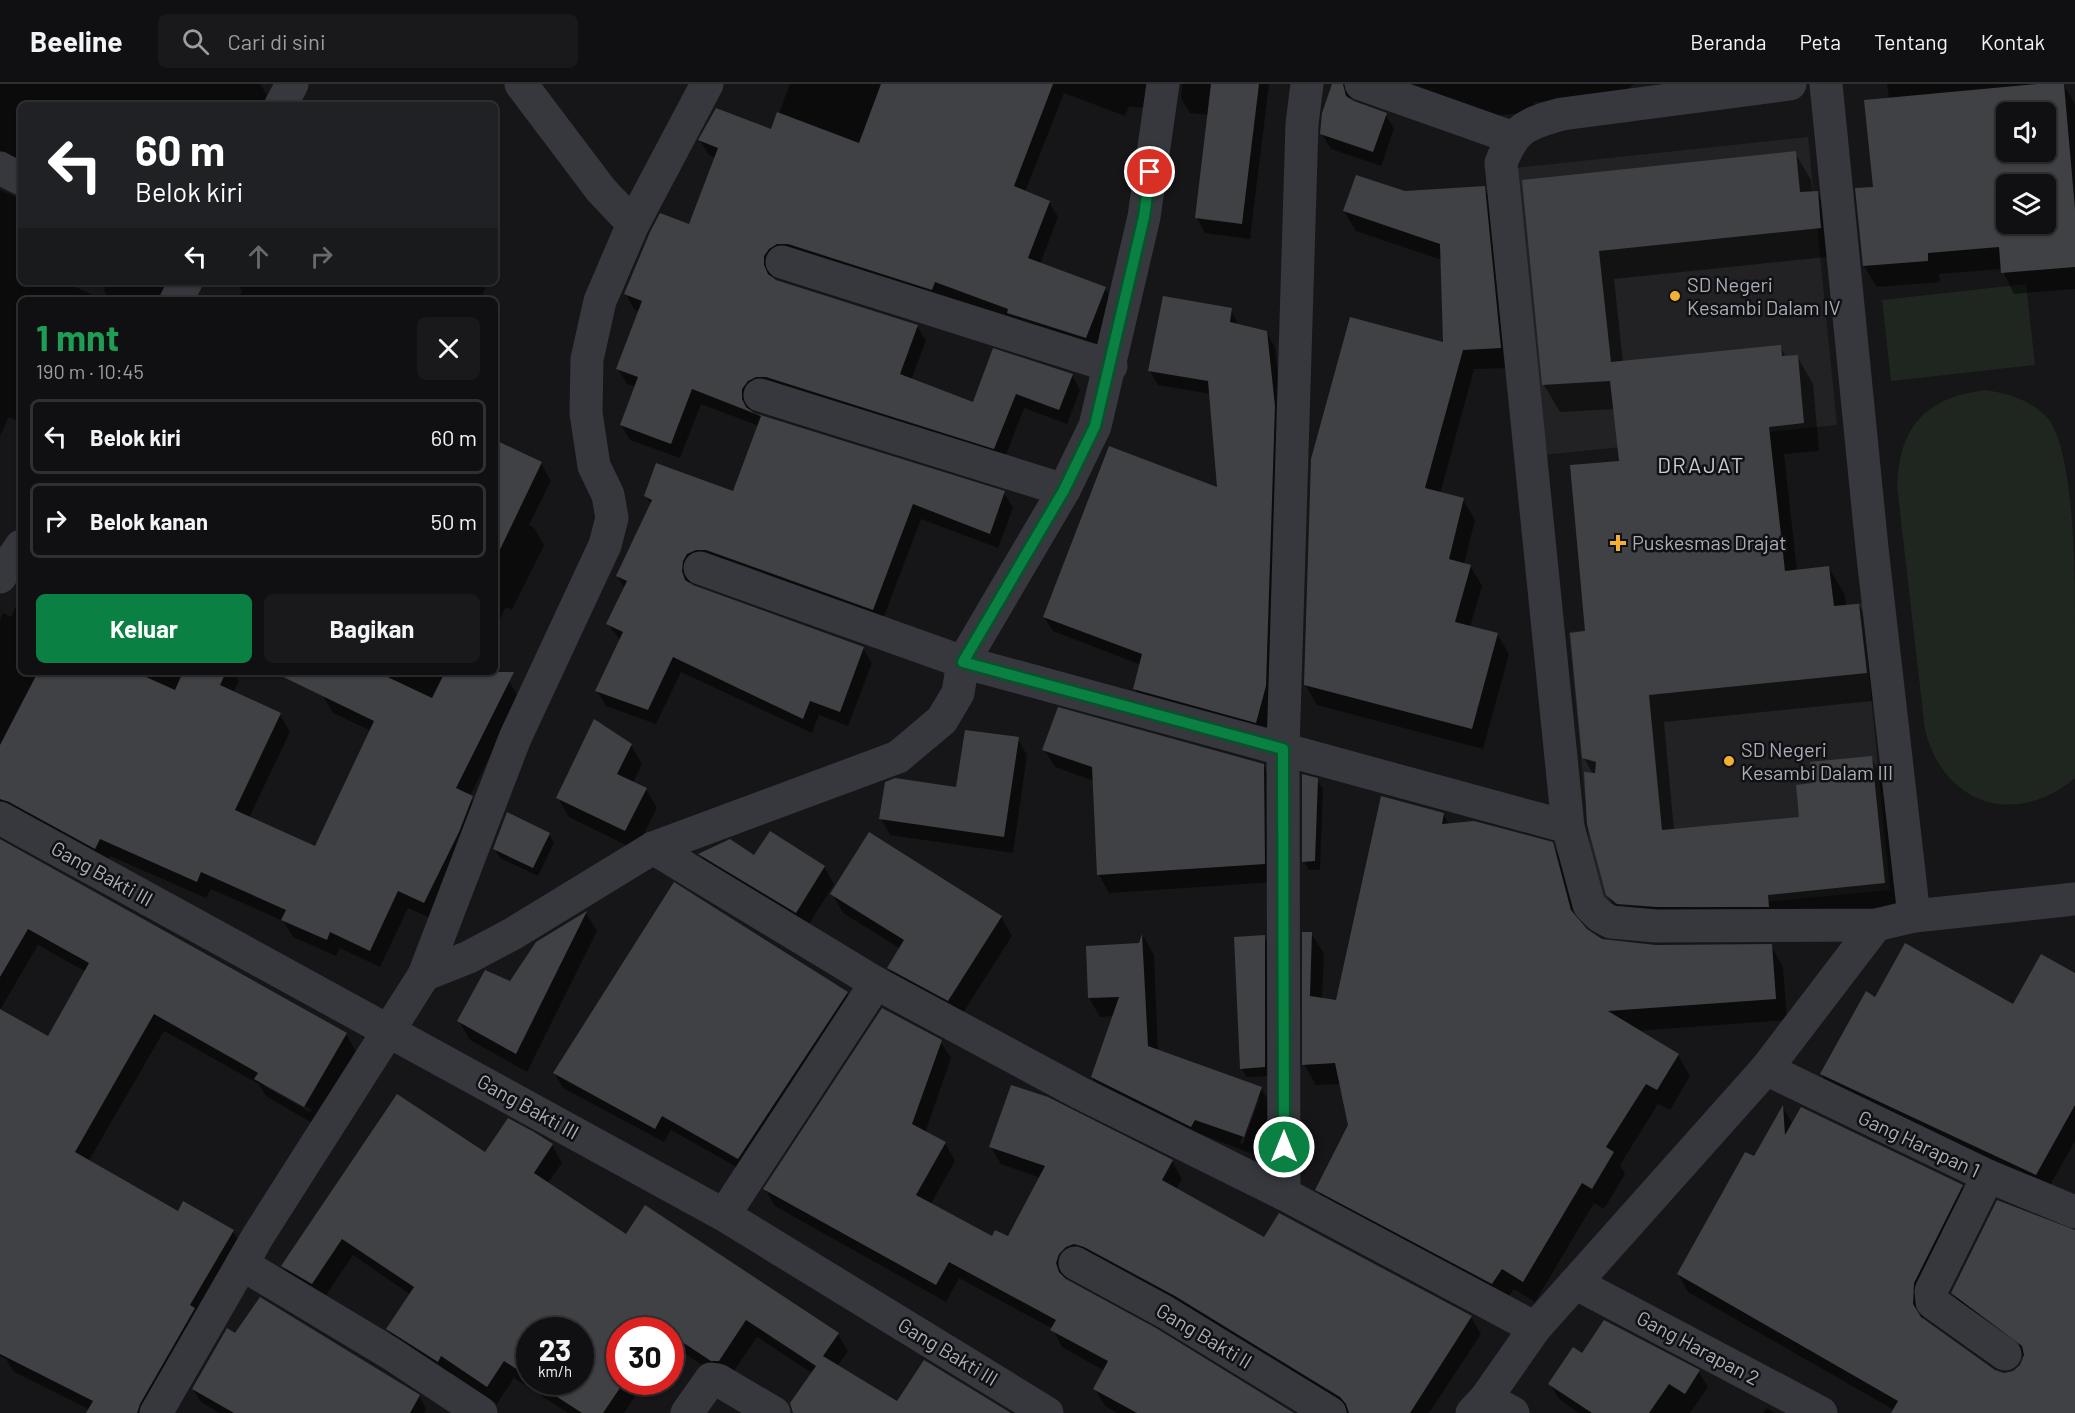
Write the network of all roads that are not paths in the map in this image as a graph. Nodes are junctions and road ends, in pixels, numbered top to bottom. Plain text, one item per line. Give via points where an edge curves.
1 (292, 84) edge
2 (521, 84) edge
3 (707, 84) edge
4 (1163, 84) edge
5 (1307, 84) edge
6 (1361, 84) edge
7 (1784, 84) edge
8 (1790, 84) edge
9 (1827, 84) edge
10 (282, 102) edge
11 (1511, 137) junction
12 (0, 168) edge
13 (18, 177) edge
14 (633, 224) junction
15 (782, 262) dead end
16 (1111, 366) junction
17 (760, 395) dead end
18 (1064, 490) junction
19 (18, 550) edge
20 (700, 568) dead end
21 (0, 577) edge
22 (963, 662) junction
23 (1283, 749) junction
24 (0, 818) edge
25 (1568, 827) junction
26 (653, 848) junction
27 (2075, 899) edge
28 (1914, 916) junction
29 (1876, 925) junction
30 (424, 975) junction
31 (876, 983) junction
32 (390, 1031) junction
33 (1766, 1069) junction
34 (1988, 1176) junction
35 (1284, 1194) junction
36 (2075, 1212) edge
37 (724, 1215) junction
38 (1075, 1263) dead end
39 (242, 1264) junction
40 (1575, 1283) junction
41 (1535, 1328) junction
42 (2005, 1354) dead end
43 (1490, 1408) edge
44 (156, 1413) edge
45 (481, 1413) edge
46 (687, 1413) edge
47 (774, 1413) edge
48 (1047, 1413) edge
49 (1330, 1413) edge
50 (1821, 1413) edge

1 - 10 street
2 - 14 street
3 - 14 street
4 - 16 street via 1144,217
5 - 23 street via 1302,124
6 - 11 street
7 - 8 street
7 - 11 street via 1562,114 1535,121
9 - 28 street via 1872,548
11 - 25 street via 1501,164
12 - 13 street
14 - 30 street via 600,301 587,359 586,413 594,466 608,495 612,518 605,545 515,738
15 - 16 street
16 - 18 street via 1095,426
17 - 18 street
18 - 22 street
19 - 21 street
20 - 22 street
22 - 23 street
22 - 26 street via 958,693 942,720 898,757
23 - 25 street
23 - 35 street
24 - 32 street, Gang Bakti III
25 - 29 street via 1589,905 1611,922 1656,926
26 - 30 street via 514,933
26 - 31 street
27 - 28 street
28 - 29 street
29 - 33 street
30 - 32 street
31 - 35 street via 1080,1093
31 - 37 street
32 - 37 street, Gang Bakti III
32 - 39 street
33 - 34 street, Gang Harapan 1
33 - 40 street
34 - 36 street, Gang Harapan 1
34 - 42 street via 1931,1291 1932,1302
35 - 41 street
37 - 48 street, Gang Bakti III
38 - 49 street, Gang Bakti II via 1165,1312
39 - 44 street
39 - 45 street
40 - 41 street
40 - 50 street, Gang Harapan 2
41 - 43 street
46 - 47 street via 711,1379

